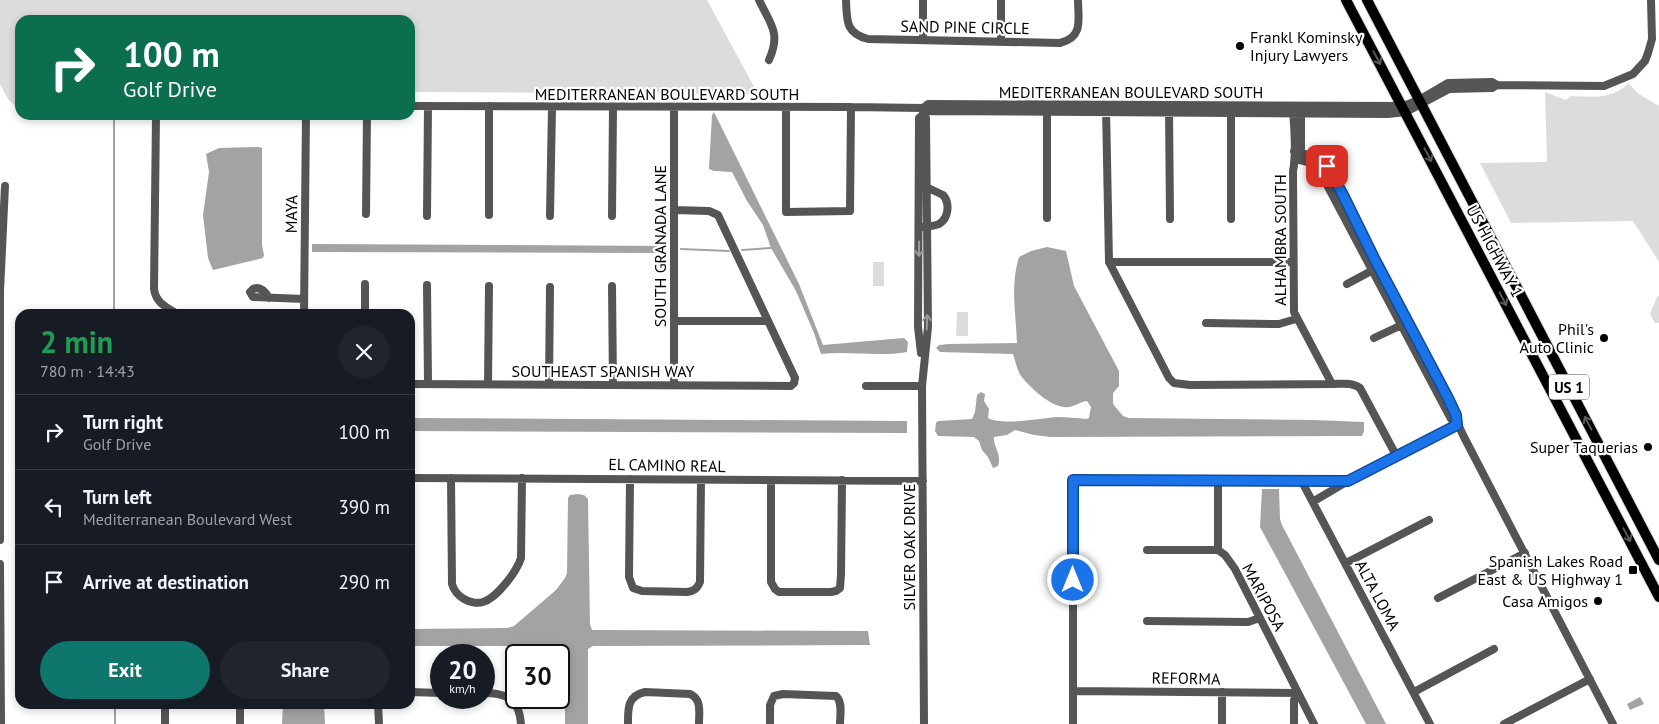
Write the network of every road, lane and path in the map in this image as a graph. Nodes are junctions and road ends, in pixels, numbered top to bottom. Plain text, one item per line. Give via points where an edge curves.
1 (758, 0) edge
2 (846, 0) edge
3 (923, 0) edge
4 (1001, 0) edge
5 (1078, 0) edge
6 (1346, 0) edge
7 (1367, 0) edge
8 (1651, 0) edge
9 (923, 40) junction
10 (1001, 42) junction
11 (769, 60) dead end
12 (1420, 102) junction
13 (415, 106) edge
14 (428, 106) junction
15 (489, 106) junction
16 (552, 107) junction
17 (613, 107) junction
18 (674, 107) junction
19 (786, 108) junction
20 (851, 108) junction
21 (1047, 108) junction
22 (1106, 109) junction
23 (1169, 109) junction
24 (1231, 109) junction
25 (1297, 109) junction
26 (1404, 109) junction
27 (923, 111) junction
28 (156, 120) edge
29 (306, 120) edge
30 (366, 120) edge
31 (1297, 154) junction
32 (5, 186) dead end
33 (923, 186) junction
34 (674, 210) junction
35 (366, 214) dead end
36 (489, 215) dead end
37 (427, 216) dead end
38 (550, 216) dead end
39 (612, 216) dead end
40 (1047, 218) dead end
41 (1170, 218) dead end
42 (1231, 219) dead end
43 (923, 227) junction
44 (1109, 262) junction
45 (1292, 262) junction
46 (1376, 268) junction
47 (365, 284) dead end
48 (1347, 284) dead end
49 (427, 285) dead end
50 (489, 286) dead end
51 (612, 286) dead end
52 (550, 287) dead end
53 (269, 298) dead end
54 (304, 299) junction
55 (170, 309) edge
56 (304, 309) edge
57 (365, 309) edge
58 (1296, 319) junction
59 (768, 321) junction
60 (674, 322) junction
61 (1206, 323) dead end
62 (1405, 324) junction
63 (1374, 338) dead end
64 (415, 384) edge
65 (428, 384) junction
66 (488, 384) junction
67 (549, 384) junction
68 (1332, 384) junction
69 (613, 385) junction
70 (674, 385) junction
71 (866, 386) dead end
72 (922, 386) junction
73 (1457, 425) junction
74 (1397, 457) junction
75 (1592, 469) junction
76 (415, 478) edge
77 (451, 478) junction
78 (522, 478) junction
79 (630, 478) junction
80 (700, 480) junction
81 (772, 480) junction
82 (842, 480) junction
83 (1218, 480) junction
84 (1301, 480) junction
85 (1617, 480) junction
86 (923, 481) junction
87 (1348, 481) junction
88 (1604, 492) junction
89 (1314, 501) junction
90 (1630, 505) junction
91 (1429, 520) dead end
92 (0, 540) edge
93 (1147, 550) dead end
94 (1218, 550) junction
95 (1525, 553) junction
96 (1659, 560) edge
97 (1346, 563) junction
98 (0, 564) edge
99 (1659, 597) edge
100 (1438, 598) dead end
101 (1260, 618) junction
102 (1147, 621) dead end
103 (1494, 649) dead end
104 (1590, 679) junction
105 (1073, 691) junction
106 (415, 692) edge
107 (1222, 692) junction
108 (1414, 692) junction
109 (430, 693) edge
110 (1298, 693) junction
111 (495, 694) edge
112 (165, 709) edge
113 (240, 709) edge
114 (378, 709) edge
115 (1, 724) edge
116 (165, 724) edge
117 (240, 724) edge
118 (379, 724) edge
119 (521, 724) edge
120 (628, 724) edge
121 (699, 724) edge
122 (770, 724) edge
123 (840, 724) edge
124 (924, 724) edge
125 (1073, 724) edge
126 (1222, 724) edge
127 (1294, 724) edge
128 (1314, 724) edge
129 (1430, 724) edge
130 (1504, 724) edge
131 (1613, 724) edge

1 - 11 street via 776,40
2 - 9 street, SAND PINE CIRCLE via 847,20 857,36
3 - 9 street
4 - 10 street
5 - 10 street, SAND PINE CIRCLE via 1077,33 1072,38 1060,43
6 -> 26 main road, US HIGHWAY 1 / US 1
7 - 12 main road, US HIGHWAY 1 / US 1
8 - 12 street, MEDITERRANEAN BOULEVARD SOUTH via 1652,39 1645,61 1633,74 1604,86 1497,85 1492,88 1476,85 1449,89
9 - 10 street, SAND PINE CIRCLE
12 - 26 street, MEDITERRANEAN BOULEVARD SOUTH
85 -> 12 main road, US HIGHWAY 1 / US 1
13 - 14 street, MEDITERRANEAN BOULEVARD SOUTH
14 - 15 street, MEDITERRANEAN BOULEVARD SOUTH
14 - 37 street
15 - 16 street, MEDITERRANEAN BOULEVARD SOUTH
15 - 36 street
16 - 17 street, MEDITERRANEAN BOULEVARD SOUTH
16 - 38 street
17 - 18 street, MEDITERRANEAN BOULEVARD SOUTH
17 - 39 street
18 - 19 street, MEDITERRANEAN BOULEVARD SOUTH
18 - 34 street, SOUTH GRANADA LANE
19 - 20 street, MEDITERRANEAN BOULEVARD SOUTH
19 - 20 street via 786,212 850,211
20 - 27 street, MEDITERRANEAN BOULEVARD SOUTH
21 - 22 street, MEDITERRANEAN BOULEVARD SOUTH
21 - 27 street, MEDITERRANEAN BOULEVARD SOUTH
21 - 40 street
22 - 23 street, MEDITERRANEAN BOULEVARD SOUTH
22 - 44 street
23 - 24 street, MEDITERRANEAN BOULEVARD SOUTH
23 - 41 street
24 - 25 street, MEDITERRANEAN BOULEVARD SOUTH
24 - 42 street
25 - 26 street, MEDITERRANEAN BOULEVARD SOUTH
25 - 31 street, ALHAMBRA SOUTH
26 -> 75 main road, US HIGHWAY 1 / US 1
27 - 33 street, SILVER OAK DRIVE via 919,118
28 - 55 street via 154,289 159,302
29 - 54 street, MAYA
30 - 35 street
31 - 45 street, ALHAMBRA SOUTH via 1293,171
31 - 46 street via 1319,170
32 - 92 street via 0,291
33 - 43 street, SILVER OAK DRIVE
33 - 43 street via 943,194 948,204 942,223
34 - 59 street via 709,211 718,215
34 - 60 street, SOUTH GRANADA LANE
43 - 72 street, SILVER OAK DRIVE via 918,326
44 - 45 street
44 - 68 street via 1174,383
45 - 58 street, ALHAMBRA SOUTH via 1292,303
46 - 48 street
46 - 62 street
47 - 57 street
49 - 65 street
50 - 66 street
51 - 69 street
52 - 67 street
53 - 54 street
54 - 56 street, MAYA
58 - 61 street via 1279,324
58 - 68 street, ALHAMBRA SOUTH
59 - 60 street
59 - 70 street, SOUTHEAST SPANISH WAY via 797,385
60 - 70 street, SOUTH GRANADA LANE
62 - 63 street
62 - 73 street via 1451,419
64 - 65 street, SOUTHEAST SPANISH WAY
65 - 66 street, SOUTHEAST SPANISH WAY
66 - 67 street, SOUTHEAST SPANISH WAY
67 - 69 street, SOUTHEAST SPANISH WAY
68 - 74 street via 1351,384 1360,388
69 - 70 street, SOUTHEAST SPANISH WAY
71 - 72 street
72 - 86 street, SILVER OAK DRIVE
73 - 74 street
73 - 95 street
74 - 87 street
75 - 85 main road
75 - 88 main road, US HIGHWAY 1 / US 1
76 - 77 street, EL CAMINO REAL
77 - 78 street, EL CAMINO REAL
77 - 78 street via 452,584 458,595 477,603 485,602 494,594 520,564
78 - 79 street, EL CAMINO REAL
79 - 80 street, EL CAMINO REAL
79 - 80 street via 629,578 637,590 660,591 694,591 700,582
80 - 81 street, EL CAMINO REAL
81 - 82 street, EL CAMINO REAL
81 - 82 street via 772,586 779,592 831,592 841,584
82 - 86 street, EL CAMINO REAL
83 - 84 street
83 - 94 street
83 - 105 street via 1073,480
84 - 87 street
84 - 89 street, ALTA LOMA
85 - 90 main road, US HIGHWAY 1 / US 1
86 - 124 street, SILVER OAK DRIVE
87 - 89 street
88 - 90 main road via 1614,494
88 -> 99 main road, US HIGHWAY 1 / US 1
89 - 97 street, ALTA LOMA
90 - 96 main road, US HIGHWAY 1 / US 1
91 - 97 street
93 - 94 street
94 - 101 street, MARIPOSA via 1235,569
95 - 100 street
95 - 104 street
97 - 108 street, ALTA LOMA
98 - 115 street
101 - 102 street via 1248,622
101 - 110 street, MARIPOSA
103 - 108 street
104 - 130 street
104 - 131 street
105 - 107 street, REFORMA
105 - 125 street
106 - 109 street
107 - 110 street, REFORMA
107 - 126 street
108 - 129 street, ALTA LOMA
110 - 127 street via 1294,700
110 - 128 street, MARIPOSA
111 - 119 street via 502,694 517,705
112 - 116 street
113 - 117 street
114 - 118 street
120 - 121 street via 630,702 644,692 694,696 699,703
122 - 123 street via 770,701 774,696 822,694 839,698

